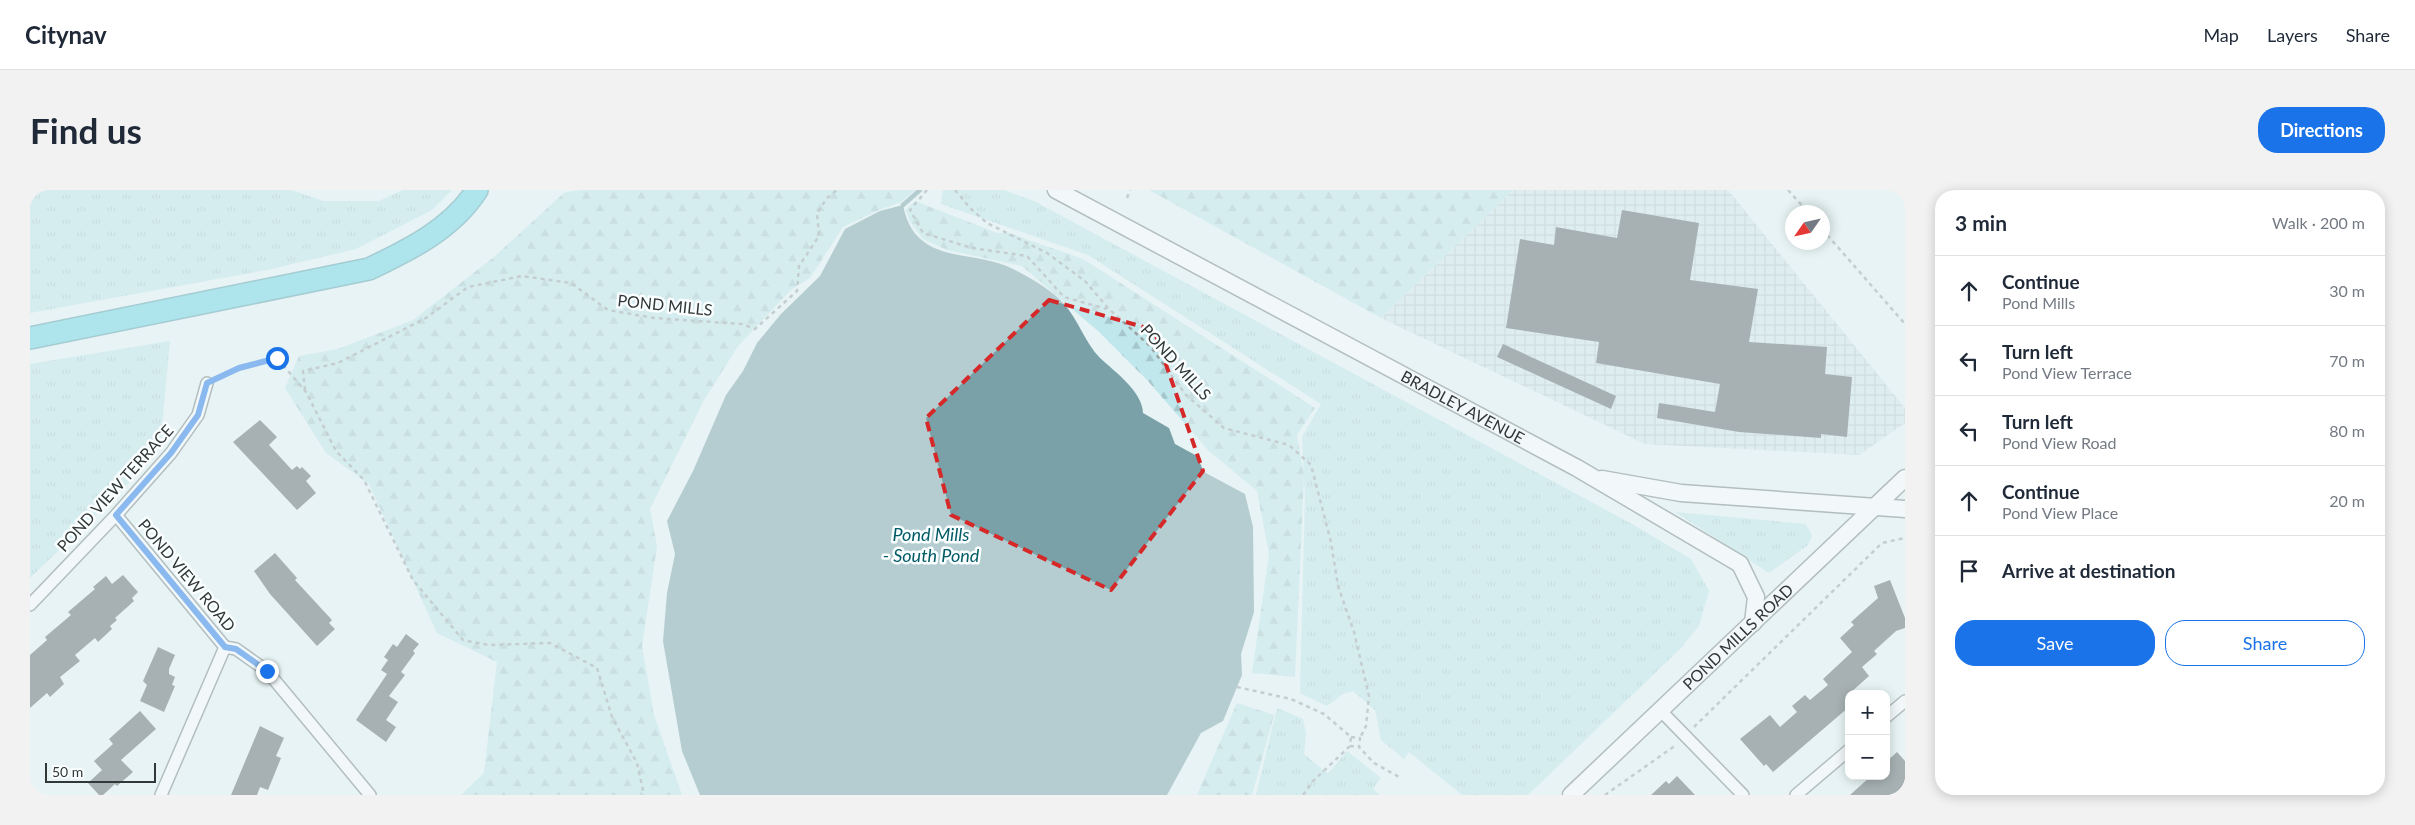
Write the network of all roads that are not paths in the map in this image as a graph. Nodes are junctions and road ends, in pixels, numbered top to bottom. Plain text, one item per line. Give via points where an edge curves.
1 (477, 190) edge
2 (1056, 190) edge
3 (30, 338) edge
4 (207, 383) road end
5 (1592, 478) junction
6 (1905, 478) edge
7 (1875, 507) junction
8 (1905, 510) edge
9 (116, 515) junction
10 (30, 605) edge
11 (1753, 623) junction
12 (225, 647) junction
13 (1905, 701) edge
14 (1660, 710) junction
15 (1890, 714) edge
16 (1845, 753) edge
17 (161, 795) edge
18 (370, 795) edge
19 (1571, 795) edge
20 (1743, 795) edge
21 (1796, 795) edge

1 - 3 highway via 454,217 414,248 369,269
2 - 5 main road, BRADLEY AVENUE
4 - 9 street, POND VIEW TERRACE via 198,415 171,453
5 - 7 main road, BRADLEY AVENUE via 1680,493
5 - 11 main road via 1740,564 1756,597
6 - 7 main road, POND MILLS ROAD
7 - 8 main road, BRADLEY AVENUE
7 - 11 main road, POND MILLS ROAD
9 - 10 street, POND VIEW TERRACE
9 - 12 street, POND VIEW ROAD
11 - 14 main road, POND MILLS ROAD
12 - 17 street, POND VIEW ROAD
12 - 18 street via 236,649 267,671
13 - 15 street
14 - 19 main road, POND MILLS ROAD
14 - 20 street
16 - 21 street

